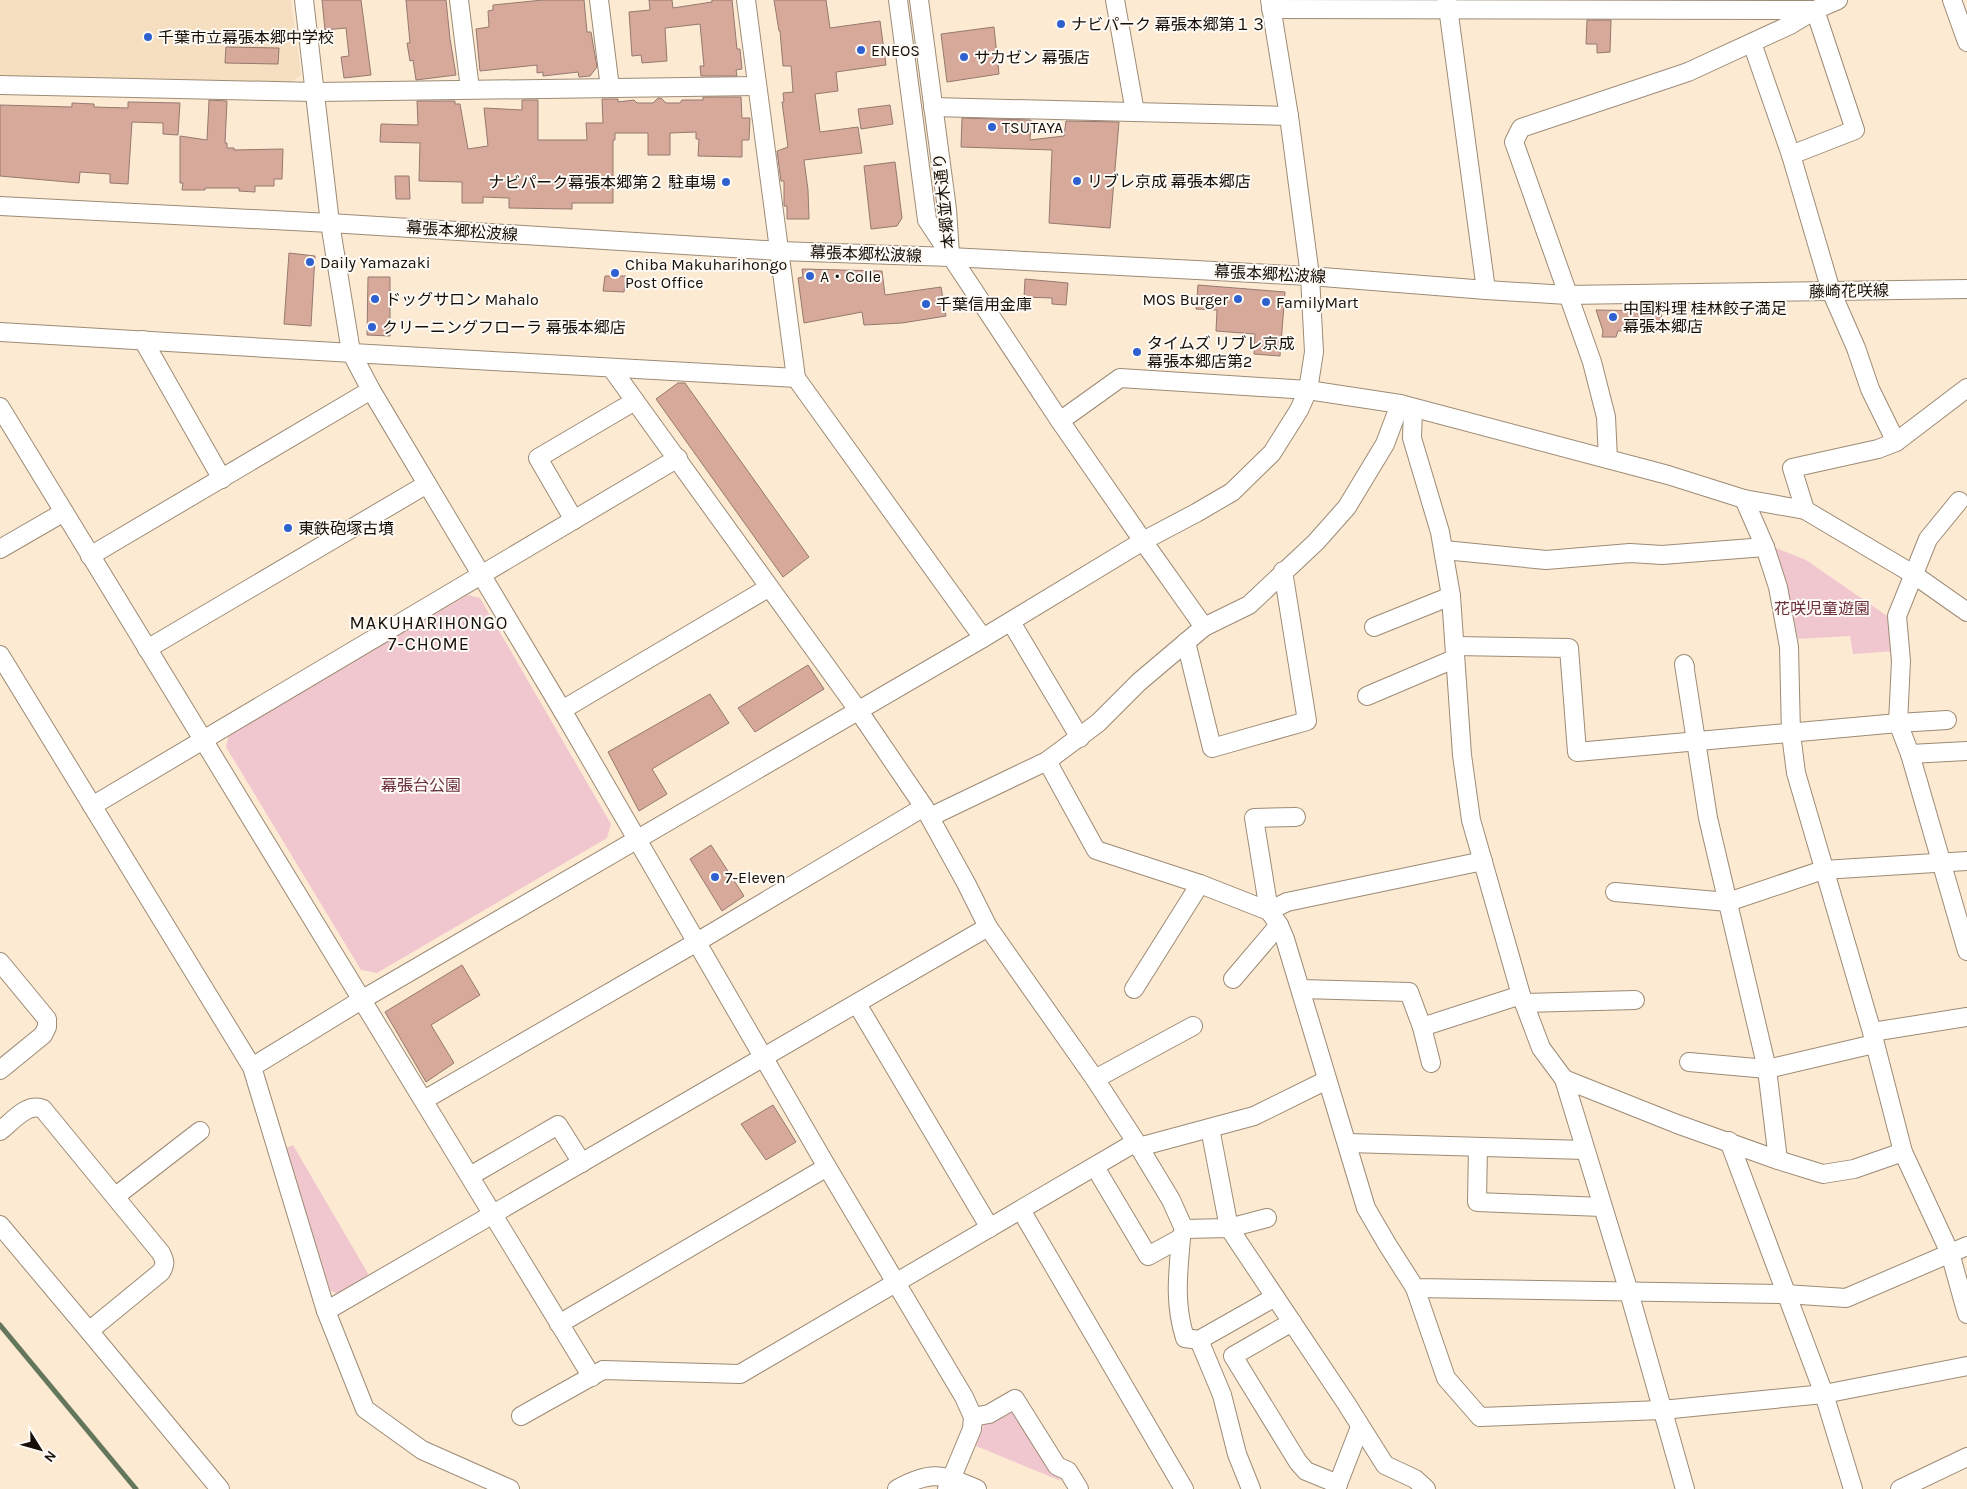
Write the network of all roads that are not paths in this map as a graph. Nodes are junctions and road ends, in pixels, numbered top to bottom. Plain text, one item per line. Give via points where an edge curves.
1 (304, 0) edge
2 (459, 0) edge
3 (599, 0) edge
4 (746, 0) edge
5 (898, 0) edge
6 (919, 0) edge
7 (1115, 0) edge
8 (1838, 0) edge
9 (1952, 0) edge
10 (1271, 4) edge
11 (1448, 4) edge
12 (1608, 5) edge
13 (1815, 10) junction
14 (1967, 42) edge
15 (1752, 44) junction
16 (0, 85) edge
17 (756, 86) junction
18 (610, 88) junction
19 (470, 89) junction
20 (316, 92) junction
21 (933, 107) junction
22 (1135, 112) junction
23 (1289, 116) junction
24 (1790, 155) junction
25 (0, 206) edge
26 (330, 223) junction
27 (780, 251) junction
28 (950, 257) junction
29 (1310, 276) junction
30 (1967, 289) edge
31 (1486, 290) junction
32 (1831, 291) junction
33 (1575, 294) junction
34 (0, 332) edge
35 (143, 340) junction
36 (351, 352) junction
37 (612, 369) junction
38 (796, 378) junction
39 (1967, 388) edge
40 (371, 390) junction
41 (1308, 390) junction
42 (635, 401) junction
43 (0, 407) edge
44 (1406, 407) junction
45 (1060, 421) junction
46 (1896, 442) junction
47 (678, 458) junction
48 (1608, 459) junction
49 (222, 479) junction
50 (427, 484) junction
51 (1744, 499) junction
52 (1959, 501) dead end
53 (1805, 510) junction
54 (64, 512) junction
55 (574, 520) junction
56 (1143, 541) junction
57 (1765, 547) junction
58 (0, 549) edge
59 (1444, 550) junction
60 (90, 556) junction
61 (1284, 571) junction
62 (482, 574) junction
63 (1913, 574) junction
64 (768, 588) junction
65 (1451, 596) junction
66 (1967, 612) edge
67 (1011, 622) junction
68 (1204, 627) junction
69 (1374, 627) dead end
70 (982, 638) junction
71 (1186, 642) junction
72 (147, 649) junction
73 (1454, 652) junction
74 (0, 655) edge
75 (1685, 667) dead end
76 (1367, 696) dead end
77 (562, 710) junction
78 (858, 710) junction
79 (1947, 720) dead end
80 (1898, 723) junction
81 (1791, 734) junction
82 (1080, 738) junction
83 (203, 740) junction
84 (1695, 741) junction
85 (1967, 752) edge
86 (1910, 754) junction
87 (1047, 761) junction
88 (92, 806) junction
89 (927, 812) junction
90 (1296, 817) dead end
91 (638, 839) junction
92 (1483, 861) junction
93 (1967, 861) edge
94 (1941, 863) junction
95 (1824, 870) junction
96 (1200, 884) junction
97 (1615, 892) dead end
98 (1728, 902) junction
99 (1274, 918) junction
100 (988, 928) junction
101 (697, 942) junction
102 (1967, 951) edge
103 (0, 962) edge
104 (1233, 979) dead end
105 (1134, 989) dead end
106 (1301, 989) junction
107 (362, 999) junction
108 (1522, 999) junction
109 (1635, 1000) dead end
110 (857, 1004) junction
111 (1967, 1017) edge
112 (1193, 1026) dead end
113 (1422, 1027) junction
114 (1873, 1038) junction
115 (764, 1058) junction
116 (1689, 1062) dead end
117 (1431, 1063) dead end
118 (252, 1067) junction
119 (1767, 1069) junction
120 (0, 1070) edge
121 (1095, 1079) junction
122 (1564, 1079) junction
123 (1327, 1080) junction
124 (424, 1100) junction
125 (1210, 1128) junction
126 (0, 1131) edge
127 (200, 1131) dead end
128 (1729, 1141) junction
129 (1348, 1143) junction
130 (1138, 1144) junction
131 (1478, 1148) junction
132 (1585, 1150) junction
133 (1903, 1152) junction
134 (1778, 1160) junction
135 (582, 1163) junction
136 (827, 1167) junction
137 (1095, 1167) junction
138 (470, 1176) junction
139 (116, 1196) junction
140 (1602, 1207) junction
141 (1021, 1210) junction
142 (493, 1214) junction
143 (1267, 1218) dead end
144 (0, 1225) edge
145 (990, 1228) junction
146 (1229, 1228) junction
147 (1182, 1234) junction
148 (1967, 1246) edge
149 (1950, 1253) junction
150 (895, 1282) junction
151 (1415, 1288) junction
152 (1628, 1292) junction
153 (1785, 1294) junction
154 (1275, 1296) junction
155 (326, 1311) junction
156 (1967, 1314) edge
157 (1292, 1322) junction
158 (559, 1324) junction
159 (89, 1331) junction
160 (1199, 1340) junction
161 (1967, 1366) edge
162 (592, 1377) junction
163 (1824, 1394) junction
164 (1662, 1410) junction
165 (521, 1416) dead end
166 (973, 1417) junction
167 (1360, 1427) junction
168 (1967, 1457) edge
169 (950, 1484) edge
170 (1337, 1486) edge
171 (220, 1489) edge
172 (510, 1489) edge
173 (897, 1489) edge
174 (977, 1489) edge
175 (1079, 1489) edge
176 (1184, 1489) edge
177 (1251, 1489) edge
178 (1426, 1489) edge
179 (1685, 1489) edge
180 (1853, 1489) edge
181 (1900, 1489) edge

1 - 20 street
2 - 19 street
3 - 18 street
4 - 17 street
5 - 28 street, 本郷並木通り via 927,220
6 - 21 street, 本郷並木通り
7 - 22 street
8 - 13 street
9 - 14 street
10 - 11 street
10 - 23 street
11 - 12 street
11 - 31 street
12 - 13 street
13 - 15 street
13 - 24 street via 1855,130
15 - 24 street
15 - 33 street via 1688,72 1521,128 1514,142
16 - 20 street
17 - 18 street
17 - 27 street
18 - 19 street
19 - 20 street
20 - 26 street
21 - 22 street
21 - 28 street, 本郷並木通り
22 - 23 street
23 - 29 street
24 - 32 street
25 - 26 street, 幕張本郷松波線
26 - 27 street, 幕張本郷松波線
26 - 36 street
27 - 28 street, 幕張本郷松波線
27 - 38 street
28 - 29 street, 幕張本郷松波線
28 - 45 street
29 - 31 street, 幕張本郷松波線
29 - 41 street via 1314,352
30 - 32 street, 藤崎花咲線
31 - 33 street, 幕張本郷松波線
32 - 33 street, 藤崎花咲線
32 - 46 street via 1870,389
33 - 48 street via 1606,417
34 - 35 street
35 - 36 street
35 - 49 street
36 - 37 street
36 - 40 street
37 - 38 street
37 - 42 street
38 - 70 street
39 - 46 street
40 - 49 street
40 - 50 street
41 - 44 street
41 - 45 street via 1120,378
41 - 56 street via 1272,453 1232,492
42 - 47 street
42 - 55 street via 538,458
43 - 54 street
44 - 48 street
44 - 59 street
44 - 61 street via 1347,507
45 - 56 street
46 - 53 street via 1792,468
47 - 55 street
47 - 64 street
48 - 51 street
49 - 60 street
50 - 62 street
50 - 72 street
51 - 53 street
51 - 57 street
52 - 63 street via 1928,539
53 - 63 street
54 - 58 street
54 - 60 street
55 - 62 street
56 - 67 street
56 - 68 street
57 - 59 street via 1546,560
57 - 81 street via 1778,586 1789,647
59 - 65 street
60 - 72 street
61 - 68 street via 1249,605
61 - 71 street via 1308,721 1212,748
62 - 77 street
62 - 83 street
63 - 66 street
63 - 80 street via 1897,616 1901,661
64 - 77 street
64 - 78 street
65 - 69 street
65 - 73 street
67 - 70 street
67 - 82 street
68 - 71 street
70 - 78 street
71 - 82 street
72 - 83 street
73 - 76 street
73 - 84 street via 1569,648 1577,752
73 - 92 street via 1471,820
74 - 88 street
75 - 84 street via 1684,664
77 - 91 street
78 - 89 street
78 - 91 street
79 - 80 street
80 - 81 street
80 - 86 street
81 - 84 street
81 - 95 street via 1796,773
82 - 87 street
83 - 88 street
83 - 107 street
84 - 98 street via 1708,818
85 - 86 street
86 - 94 street
87 - 89 street
87 - 96 street via 1096,850
88 - 118 street
89 - 100 street
89 - 101 street
90 - 99 street via 1254,818
91 - 101 street
91 - 107 street
92 - 99 street via 1287,902
92 - 108 street
93 - 94 street
94 - 95 street
94 - 102 street
95 - 98 street
95 - 114 street
96 - 99 street
96 - 105 street
97 - 98 street
98 - 119 street
99 - 104 street
99 - 106 street
100 - 110 street
100 - 121 street
101 - 115 street
101 - 124 street
103 - 120 street via 47,1019 47,1028 43,1035
106 - 113 street via 1409,992
106 - 123 street
107 - 118 street
107 - 124 street
108 - 109 street
108 - 113 street
108 - 122 street via 1541,1048
110 - 115 street
110 - 145 street
111 - 114 street
112 - 121 street
113 - 117 street
114 - 119 street
114 - 133 street
115 - 135 street
115 - 136 street
116 - 119 street
118 - 155 street
119 - 134 street
121 - 130 street
122 - 128 street
122 - 132 street
123 - 125 street via 1254,1116
123 - 129 street
124 - 138 street
125 - 130 street
125 - 146 street
126 - 139 street via 27,1109 43,1109
127 - 139 street
128 - 134 street
128 - 153 street
129 - 131 street
129 - 151 street via 1366,1208
130 - 137 street
130 - 147 street via 1171,1200
131 - 132 street
131 - 140 street via 1477,1202
132 - 140 street
133 - 134 street via 1854,1169 1823,1174
133 - 149 street
135 - 138 street via 558,1125
135 - 142 street
136 - 150 street
136 - 158 street
137 - 141 street
137 - 147 street via 1148,1256
138 - 142 street
139 - 159 street via 162,1253 164,1266 161,1272
140 - 152 street
141 - 145 street
141 - 176 street
142 - 155 street
142 - 158 street
143 - 146 street
144 - 159 street
145 - 150 street
146 - 147 street
146 - 154 street
147 - 160 street via 1177,1292 1179,1319 1185,1338
148 - 149 street
149 - 153 street via 1846,1298
149 - 156 street
150 - 162 street via 740,1374 603,1370
150 - 166 street
151 - 152 street
151 - 164 street via 1446,1378 1480,1416
152 - 153 street
152 - 164 street
153 - 163 street
154 - 157 street
154 - 160 street
155 - 172 street via 365,1409 422,1450
157 - 167 street
157 - 170 street via 1233,1356 1298,1462 1306,1471
158 - 162 street
159 - 171 street
160 - 177 street via 1222,1395 1237,1454
161 - 163 street
162 - 165 street
163 - 164 street
163 - 180 street
164 - 179 street
166 - 169 street via 972,1429
166 - 175 street via 989,1414 1015,1399 1057,1466 1068,1471
167 - 170 street
167 - 178 street via 1385,1466 1415,1479
168 - 181 street
169 - 173 street via 931,1475
169 - 174 street

